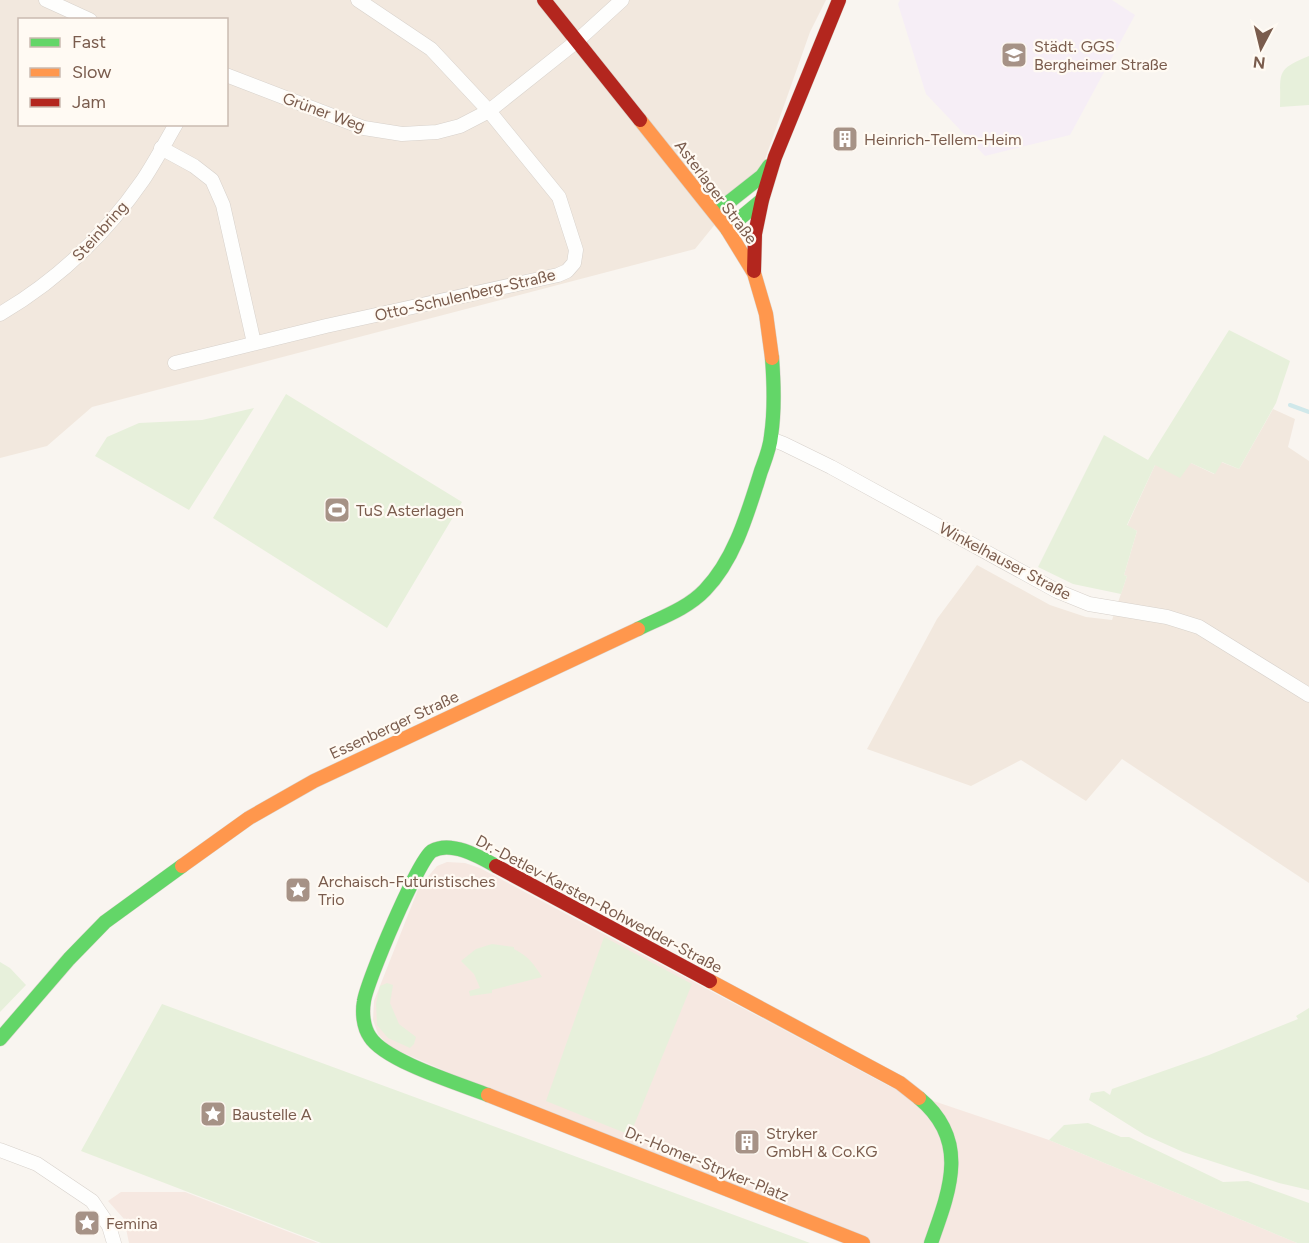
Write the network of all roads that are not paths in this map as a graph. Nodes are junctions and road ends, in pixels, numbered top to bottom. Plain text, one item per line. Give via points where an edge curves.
1 (46, 0) edge
2 (358, 0) edge
3 (544, 0) edge
4 (622, 0) edge
5 (839, 0) edge
6 (86, 18) edge
7 (577, 41) junction
8 (228, 76) edge
9 (489, 111) junction
10 (175, 126) edge
11 (162, 148) junction
12 (775, 157) junction
13 (762, 201) junction
14 (715, 213) junction
15 (727, 229) junction
16 (754, 273) junction
17 (0, 314) edge
18 (254, 343) junction
19 (175, 363) dead end
20 (771, 439) junction
21 (1309, 695) edge
22 (0, 1039) edge
23 (540, 1115) joint
24 (0, 1150) edge
25 (114, 1243) edge
26 (863, 1243) edge
27 (931, 1243) edge

1 - 6 street
2 - 9 street, Otto-Schulenberg-Straße via 431,50
3 - 7 street, Asterlager Straße
4 - 7 street, Grüner Weg
5 - 12 street
7 - 9 street, Grüner Weg
7 - 14 street, Asterlager Straße
8 - 9 street, Grüner Weg via 364,129 402,134 437,132 460,126
9 - 18 street, Otto-Schulenberg-Straße via 559,197 576,250 574,263 567,271
10 - 11 street, Steinbring
11 - 17 street, Steinbring via 143,179 78,258
11 - 18 street via 212,180 223,205
12 - 13 street
12 - 14 street via 762,176
13 - 15 street
13 - 16 street via 755,234
14 - 15 street, Asterlager Straße
15 - 16 street, Asterlager Straße
16 - 20 street, Asterlager Straße via 769,333 774,398
18 - 19 street, Otto-Schulenberg-Straße
20 - 21 street, Winkelhauser Straße via 831,467 1057,591 1089,604 1167,616 1199,627
20 - 22 street, Essenberger Straße via 740,533 722,569 704,591 651,623 324,776 249,818 105,922
23 - 26 street, Dr.-Homer-Stryker-Platz
23 - 27 street, Dr.-Detlev-Karsten-Rohwedder-Straße via 392,1055 371,1041 364,1029 364,1000 409,887 429,853 443,848 480,856 900,1083 929,1106 951,1142 952,1179
24 - 25 street via 37,1164 92,1201 109,1226

